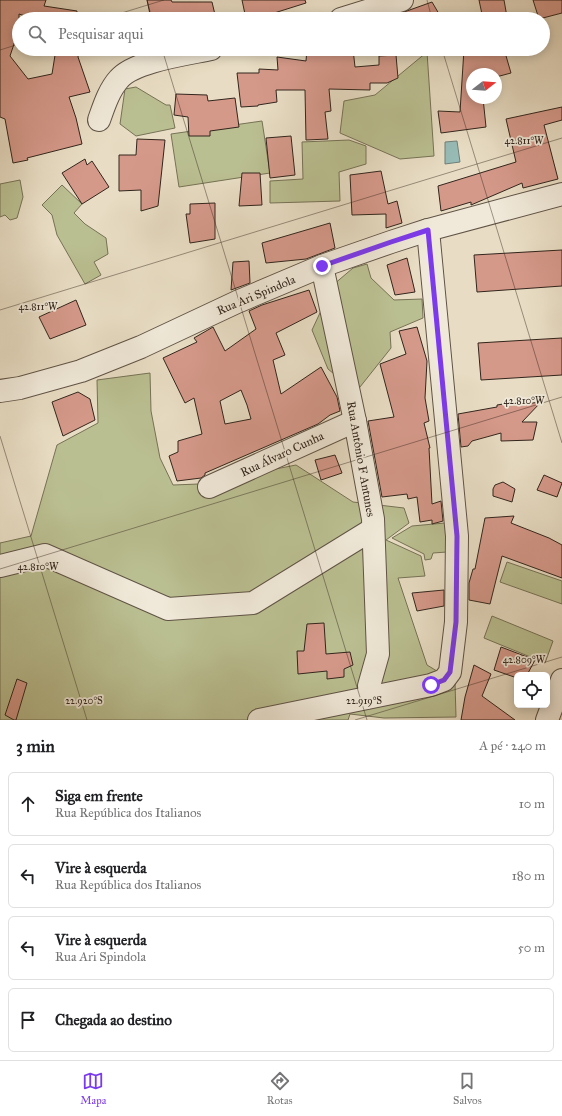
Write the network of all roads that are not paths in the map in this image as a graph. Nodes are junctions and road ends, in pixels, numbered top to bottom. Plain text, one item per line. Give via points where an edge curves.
1 (402, 0) edge
2 (363, 12) edge
3 (177, 56) edge
4 (99, 120) dead end
5 (562, 194) edge
6 (428, 230) junction
7 (322, 266) junction
8 (0, 391) edge
9 (355, 421) junction
10 (209, 487) dead end
11 (373, 529) junction
12 (0, 566) edge
13 (562, 680) edge
14 (369, 686) dead end
15 (310, 715) edge
16 (260, 720) edge
17 (547, 720) edge

1 - 2 street
3 - 4 street via 143,64 120,78 111,91
5 - 6 street, Rua Ari Spindola
6 - 7 street, Rua Ari Spindola
6 - 15 street via 457,536 456,622 450,672 444,680 431,685
7 - 8 street, Rua Ari Spindola via 81,371
7 - 9 street, Rua Antônio F Antunes
9 - 10 street, Rua Álvaro Cunha
9 - 11 street, Rua Antônio F Antunes
11 - 12 street via 253,603 168,609 46,555
11 - 14 street, Rua Antônio F Antunes via 378,654
13 - 17 street
15 - 16 street

